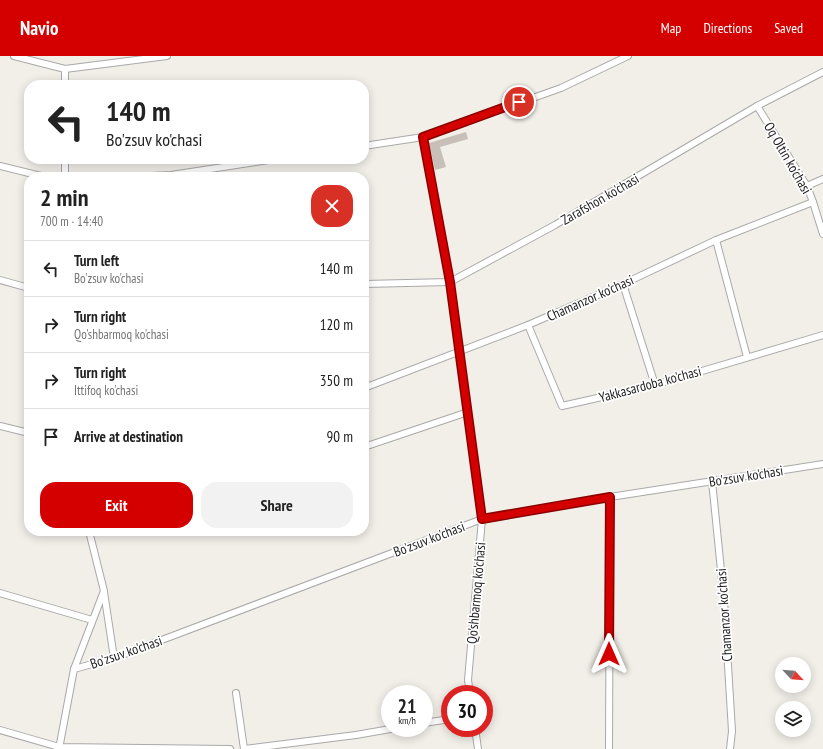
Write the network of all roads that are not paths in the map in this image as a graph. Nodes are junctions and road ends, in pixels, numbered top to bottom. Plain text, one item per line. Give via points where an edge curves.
1 (14, 56) edge
2 (167, 56) edge
3 (628, 56) edge
4 (65, 69) junction
5 (823, 72) edge
6 (65, 80) edge
7 (757, 106) junction
8 (423, 137) junction
9 (369, 145) edge
10 (242, 164) edge
11 (0, 166) edge
12 (25, 172) edge
13 (190, 172) edge
14 (823, 179) edge
15 (807, 186) junction
16 (813, 202) junction
17 (823, 234) edge
18 (716, 240) junction
19 (0, 280) edge
20 (450, 282) junction
21 (369, 284) edge
22 (623, 284) junction
23 (24, 287) edge
24 (528, 325) junction
25 (823, 335) edge
26 (459, 352) junction
27 (747, 357) junction
28 (655, 385) junction
29 (369, 386) edge
30 (468, 412) junction
31 (0, 426) edge
32 (24, 432) edge
33 (369, 445) edge
34 (823, 464) edge
35 (712, 481) junction
36 (610, 497) junction
37 (482, 519) junction
38 (90, 536) edge
39 (104, 591) junction
40 (0, 593) edge
41 (92, 620) junction
42 (114, 658) junction
43 (74, 669) junction
44 (469, 685) edge
45 (236, 693) dead end
46 (0, 730) edge
47 (381, 731) edge
48 (476, 737) edge
49 (59, 748) edge
50 (230, 749) edge
51 (244, 749) edge
52 (478, 749) edge
53 (609, 749) edge
54 (730, 749) edge

1 - 4 street
2 - 4 street
3 - 8 street via 560,88
4 - 6 street
5 - 7 street, Zarafshon ko'chasi
7 - 15 street, Oq Oltin ko'chasi
7 - 20 street, Zarafshon ko'chasi via 555,225
8 - 9 street
8 - 20 street, Qo'shbarmoq ko'chasi
10 - 13 street
11 - 12 street
14 - 15 street
15 - 16 street, Oq Oltin ko'chasi
16 - 17 street, Oq Oltin ko'chasi
16 - 18 street, Chamanzor ko'chasi
18 - 22 street, Chamanzor ko'chasi
18 - 27 street
19 - 23 street
20 - 21 street, Zarafshon ko'chasi
20 - 26 street, Qo'shbarmoq ko'chasi
22 - 24 street, Chamanzor ko'chasi
22 - 28 street
24 - 26 street, Chamanzor ko'chasi
24 - 28 street, Yakkasardoba ko'chasi via 562,406
25 - 27 street, Yakkasardoba ko'chasi
26 - 29 street, Chamanzor ko'chasi
26 - 30 street, Qo'shbarmoq ko'chasi
27 - 28 street, Yakkasardoba ko'chasi
30 - 33 street
30 - 37 street, Qo'shbarmoq ko'chasi
31 - 32 street
34 - 35 street, Bo'zsuv ko'chasi
35 - 36 street, Bo'zsuv ko'chasi
35 - 54 street, Chamanzor ko'chasi via 724,600 732,731
36 - 37 street, Bo'zsuv ko'chasi
36 - 53 street
37 - 42 street, Bo'zsuv ko'chasi
37 - 44 street, Qo'shbarmoq ko'chasi
38 - 39 street
39 - 41 street
39 - 42 street
40 - 41 street
41 - 43 street
42 - 43 street, Bo'zsuv ko'chasi
43 - 49 street
45 - 51 street
46 - 49 street
47 - 51 street
48 - 52 street
49 - 50 street

